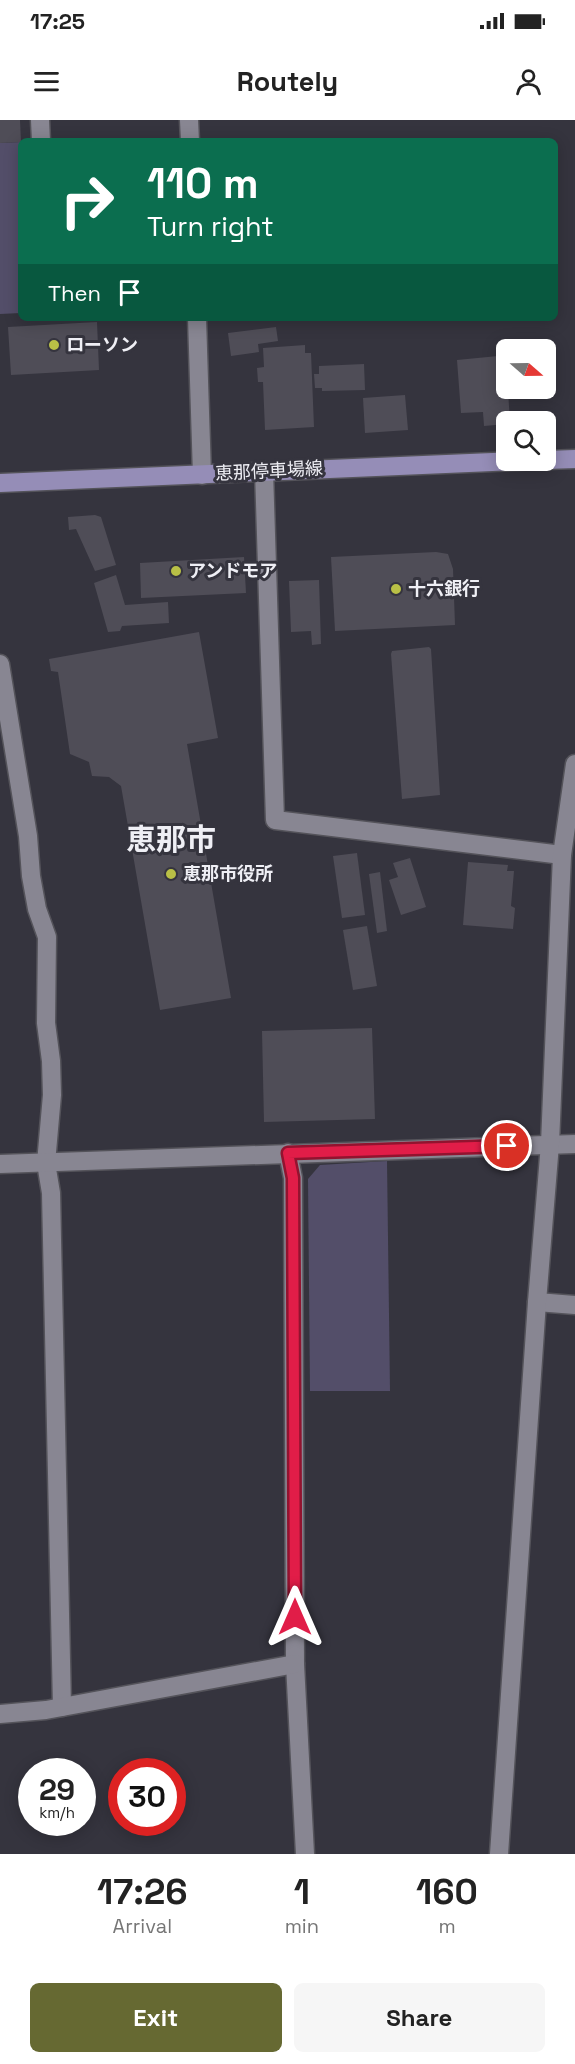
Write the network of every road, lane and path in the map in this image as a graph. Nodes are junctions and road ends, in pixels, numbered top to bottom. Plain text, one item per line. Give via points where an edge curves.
1 (40, 120) edge
2 (189, 120) edge
3 (41, 138) edge
4 (190, 138) edge
5 (197, 321) edge
6 (575, 459) edge
7 (556, 460) edge
8 (496, 462) edge
9 (264, 471) junction
10 (202, 475) junction
11 (0, 483) edge
12 (0, 664) edge
13 (575, 764) edge
14 (562, 855) junction
15 (550, 1144) junction
16 (575, 1144) edge
17 (288, 1153) junction
18 (46, 1163) junction
19 (0, 1164) edge
20 (537, 1302) junction
21 (575, 1305) edge
22 (295, 1664) junction
23 (62, 1707) junction
24 (0, 1714) edge
25 (305, 1854) edge
26 (499, 1854) edge

1 - 3 street
2 - 4 street
5 - 10 street
6 - 7 main road
8 - 9 main road, 恵那停車場線
9 - 10 main road, 恵那停車場線
9 - 14 street via 275,820
10 - 11 main road, 恵那停車場線
12 - 18 street via 31,876 47,937 46,1023 52,1095
13 - 14 street
14 - 15 street
15 - 16 street
15 - 17 street
15 - 20 street
17 - 18 street
17 - 22 street via 293,1178
18 - 19 street
18 - 23 street via 51,1192
20 - 21 street
20 - 26 street
22 - 23 street
22 - 25 street
23 - 24 street

